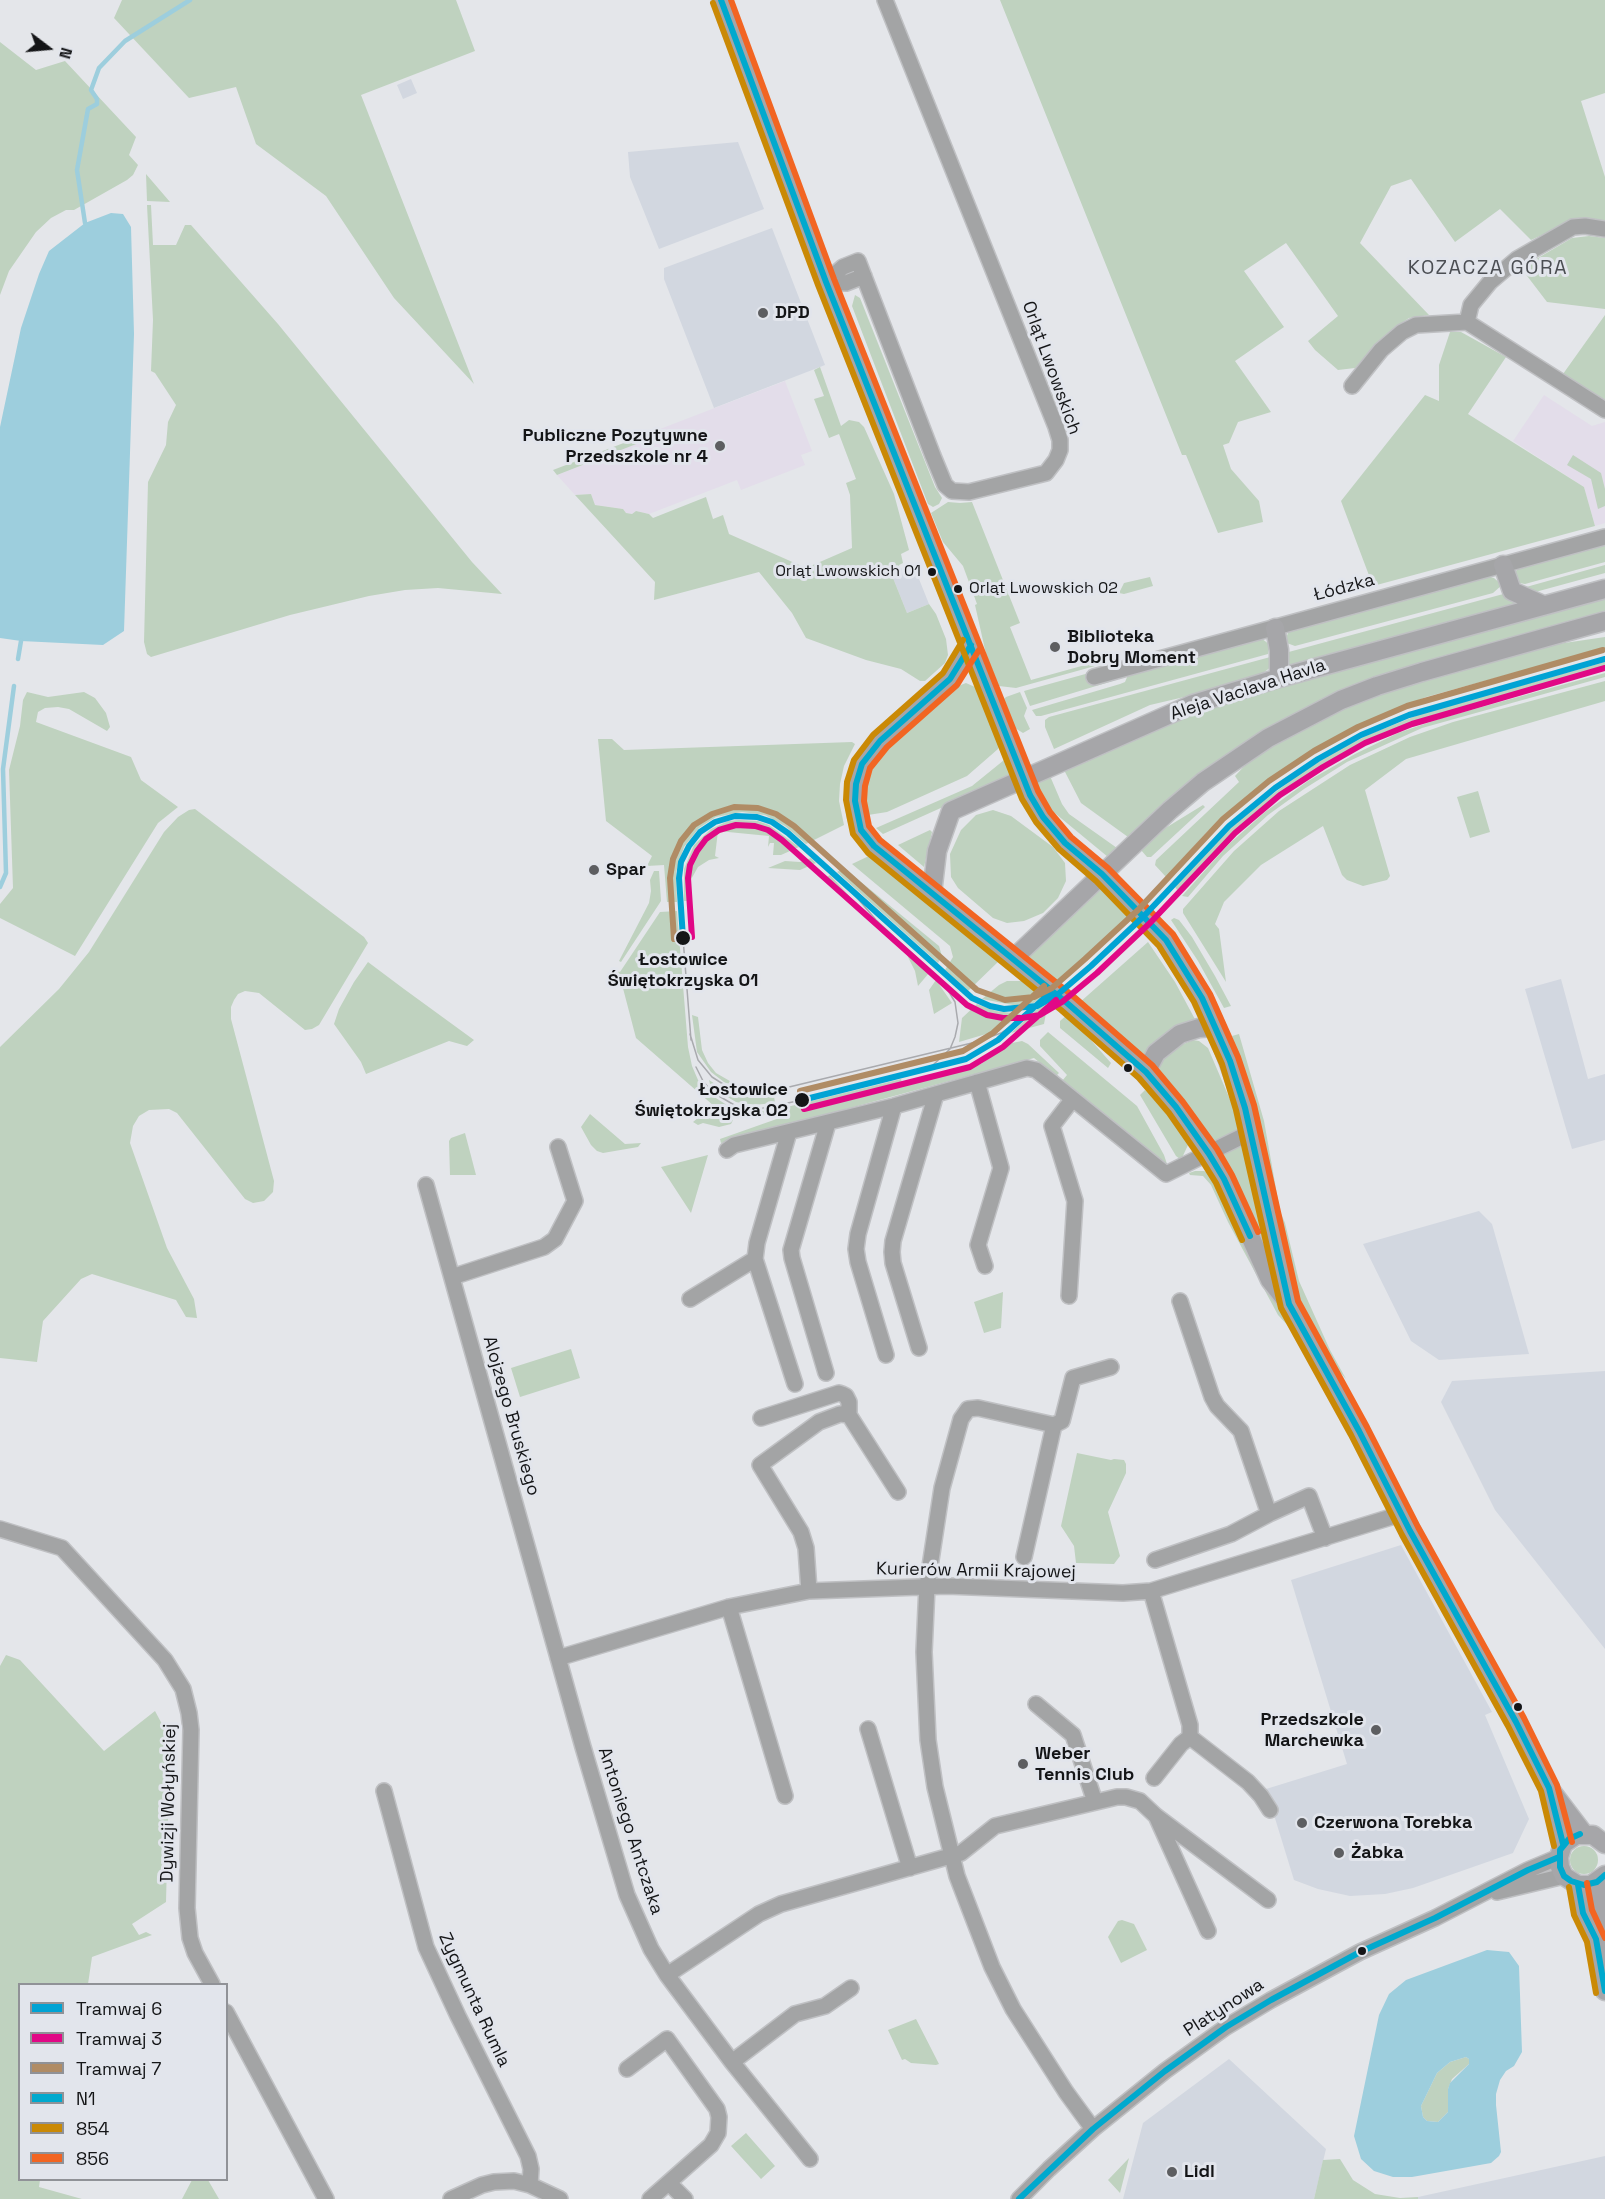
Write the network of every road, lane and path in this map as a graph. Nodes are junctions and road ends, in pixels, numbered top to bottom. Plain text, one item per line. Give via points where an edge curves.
1 (722, 0) edge
2 (885, 0) edge
3 (1605, 229) edge
4 (826, 282) junction
5 (1467, 322) junction
6 (1352, 386) dead end
7 (1605, 410) edge
8 (1605, 537) edge
9 (1503, 565) junction
10 (1605, 589) edge
11 (1543, 605) junction
12 (1605, 621) edge
13 (1275, 628) junction
14 (971, 645) junction
15 (982, 676) junction
16 (1094, 677) dead end
17 (1278, 678) junction
18 (950, 679) junction
19 (1023, 779) junction
20 (1102, 874) junction
21 (932, 894) junction
22 (1012, 959) junction
23 (1216, 1027) junction
24 (1146, 1072) junction
25 (977, 1082) junction
26 (936, 1094) junction
27 (1072, 1100) junction
28 (894, 1106) junction
29 (828, 1123) junction
30 (789, 1132) junction
31 (1251, 1132) junction
32 (558, 1147) dead end
33 (727, 1150) dead end
34 (1209, 1154) junction
35 (426, 1185) dead end
36 (755, 1259) junction
37 (985, 1266) dead end
38 (452, 1277) junction
39 (1070, 1296) dead end
40 (690, 1299) dead end
41 (1180, 1300) dead end
42 (1289, 1304) junction
43 (919, 1348) dead end
44 (885, 1355) dead end
45 (1111, 1367) dead end
46 (826, 1373) dead end
47 (795, 1384) dead end
48 (849, 1415) junction
49 (761, 1418) dead end
50 (1054, 1425) junction
51 (898, 1492) dead end
52 (1269, 1514) junction
53 (1401, 1514) junction
54 (0, 1529) edge
55 (1325, 1538) junction
56 (1024, 1557) dead end
57 (1155, 1560) dead end
58 (927, 1586) junction
59 (809, 1591) junction
60 (1151, 1591) junction
61 (729, 1607) junction
62 (558, 1658) junction
63 (1036, 1704) dead end
64 (868, 1729) dead end
65 (1190, 1737) junction
66 (1154, 1778) dead end
67 (1549, 1788) junction
68 (384, 1791) dead end
69 (785, 1796) dead end
70 (1095, 1802) junction
71 (1270, 1810) dead end
72 (1156, 1816) junction
73 (1584, 1834) junction
74 (1604, 1841) edge
75 (1561, 1851) junction
76 (951, 1856) junction
77 (910, 1868) junction
78 (1601, 1878) edge
79 (1571, 1880) junction
80 (1479, 1895) junction
81 (1268, 1900) dead end
82 (1208, 1931) dead end
83 (1596, 1939) junction
84 (667, 1975) junction
85 (211, 1983) edge
86 (851, 1988) dead end
87 (1605, 1991) edge
88 (228, 2016) edge
89 (732, 2062) junction
90 (627, 2068) dead end
91 (1093, 2129) junction
92 (810, 2159) dead end
93 (669, 2182) junction
94 (530, 2185) junction
95 (326, 2199) edge
96 (452, 2199) edge
97 (560, 2199) edge
98 (650, 2199) edge
99 (685, 2199) edge
100 (1019, 2199) edge

1 - 4 main road
2 - 4 street, Orląt Lwowskich via 1056,428 1060,450 1046,473 969,492 952,491 945,485 861,269 843,267
3 - 5 street via 1573,227 1517,259 1472,305
4 - 14 main road
5 - 6 street via 1409,328 1381,350
5 - 7 street
8 - 9 street, Łódzka
9 - 11 main road via 1512,591
9 - 13 street, Łódzka
10 - 11 main road, Aleja Vaclava Havla
11 - 17 main road, Aleja Vaclava Havla
12 - 20 main road via 1388,682 1303,719 1203,782
13 - 16 street, Łódzka
13 - 17 main road
14 - 15 main road
14 - 18 main road
15 - 18 main road
15 - 19 main road
17 - 19 main road, Aleja Vaclava Havla via 1193,704
18 - 21 main road via 879,741 862,764 856,784 856,816 861,830 874,846
19 - 20 main road via 1043,817 1065,843
19 - 21 main road, Aleja Vaclava Havla via 951,811 937,851
20 - 22 main road
20 - 23 main road via 1166,940
21 - 22 main road
22 - 24 main road
23 - 24 main road via 1180,1034 1156,1053
23 - 31 main road
24 - 34 main road
25 - 26 street
25 - 27 street via 1027,1068
25 - 37 street via 1001,1168 978,1245
26 - 28 street
26 - 43 street via 892,1252
27 - 34 street via 1166,1174
27 - 39 street via 1052,1126 1075,1201
28 - 29 street
28 - 44 street via 856,1250
29 - 30 street
29 - 46 street via 792,1250
30 - 33 street
30 - 36 street
31 - 34 street
31 - 42 main road
32 - 38 street via 575,1201 555,1239 544,1247
34 - 42 main road via 1270,1280
35 - 38 street, Alojzego Bruskiego
36 - 40 street
36 - 47 street
38 - 62 street, Alojzego Bruskiego
41 - 52 street via 1212,1397 1241,1431
42 - 53 main road
45 - 50 street via 1073,1378 1062,1421
48 - 49 street via 849,1402 839,1393
48 - 51 street
48 - 59 street via 840,1414 819,1422 760,1465 801,1532
50 - 56 street
50 - 58 street via 968,1409 961,1419 942,1488
52 - 55 street via 1309,1496
52 - 57 street via 1231,1534
53 - 55 street, Kurierów Armii Krajowej
53 - 67 main road
54 - 85 street, Dywizji Wołyńskiej via 62,1548 165,1660 183,1689 191,1730 190,1938
55 - 60 street, Kurierów Armii Krajowej
58 - 59 street, Kurierów Armii Krajowej
58 - 60 street, Kurierów Armii Krajowej
58 - 76 street via 924,1652 928,1740
59 - 61 street, Kurierów Armii Krajowej
60 - 65 street via 1190,1725
61 - 62 street, Kurierów Armii Krajowej
61 - 69 street
62 - 84 street, Antoniego Antczaka via 627,1895
63 - 70 street via 1073,1735
64 - 77 street
65 - 66 street
65 - 71 street via 1245,1780
67 - 73 main road
67 - 75 main road
68 - 94 street, Zygmunta Rumla via 426,1947 528,2156
70 - 72 street via 1126,1797 1140,1801
70 - 76 street via 995,1826 966,1850
72 - 81 street
72 - 82 street
73 - 74 main road
73 - 75 main road via 1576,1835
75 - 79 main road via 1560,1867
75 - 80 street, Platynowa
76 - 77 street
76 - 91 street via 992,1967 1013,2009
77 - 84 street via 781,1904 759,1914
78 - 79 main road
78 - 83 main road
79 - 80 street, Platynowa
79 - 83 main road
80 - 91 street, Platynowa via 1360,1952 1235,2022
83 - 87 main road
84 - 89 street, Antoniego Antczaka
86 - 89 street via 825,2006 795,2014
88 - 95 street
89 - 92 street, Antoniego Antczaka
90 - 93 street via 667,2039 717,2109 719,2126 715,2139
91 - 100 street, Platynowa
93 - 98 street
93 - 99 street
94 - 96 street via 494,2182
94 - 97 street

